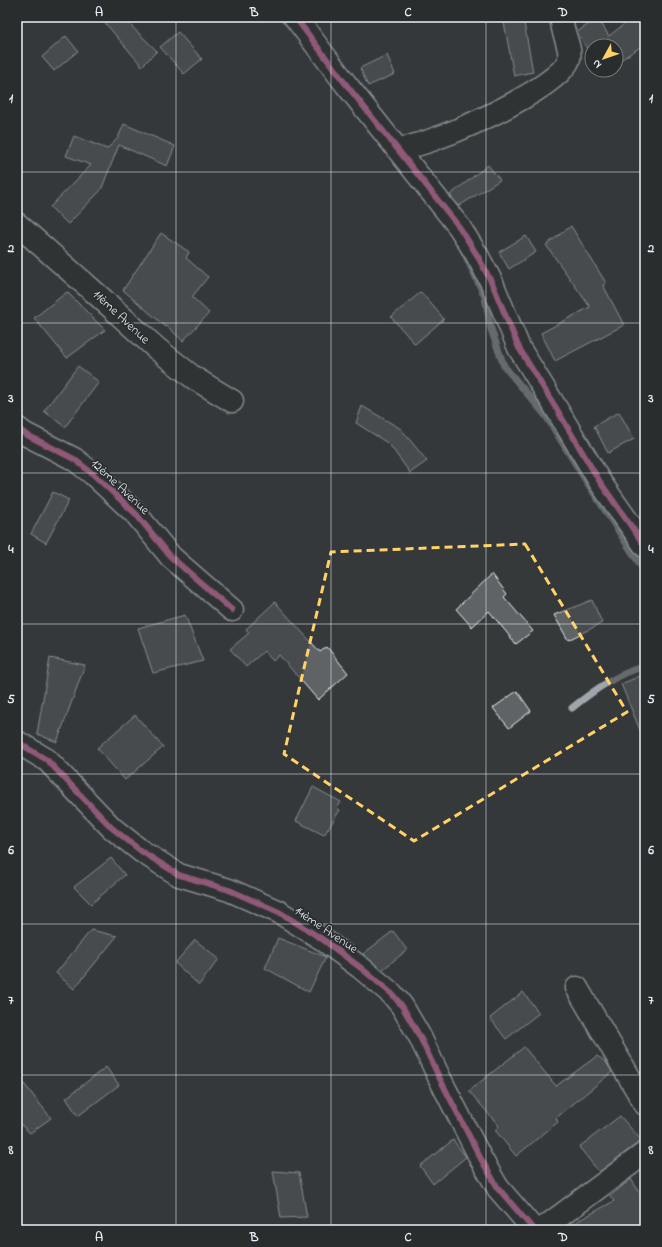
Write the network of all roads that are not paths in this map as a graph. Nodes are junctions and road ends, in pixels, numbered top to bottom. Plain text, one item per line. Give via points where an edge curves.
1 (295, 17) edge
2 (562, 17) edge
3 (399, 150) junction
4 (17, 224) edge
5 (232, 400) dead end
6 (17, 428) edge
7 (645, 546) edge
8 (232, 610) dead end
9 (17, 742) edge
10 (577, 988) dead end
11 (645, 1104) edge
12 (645, 1153) edge
13 (534, 1230) edge
14 (541, 1230) edge

1 - 3 street
2 - 3 street via 569,58 565,67 543,87 438,138
3 - 7 street via 460,228 477,255 492,283 519,348 600,482
4 - 5 street, 11ème Avenue via 156,348 194,378
6 - 8 street, 12ème Avenue via 74,459 93,474 136,514 171,556
9 - 13 street, 14ème Avenue via 46,760 112,828 141,852 179,875 230,890 279,912 322,939 392,994 420,1036 439,1078 498,1188
10 - 11 street
12 - 14 street

